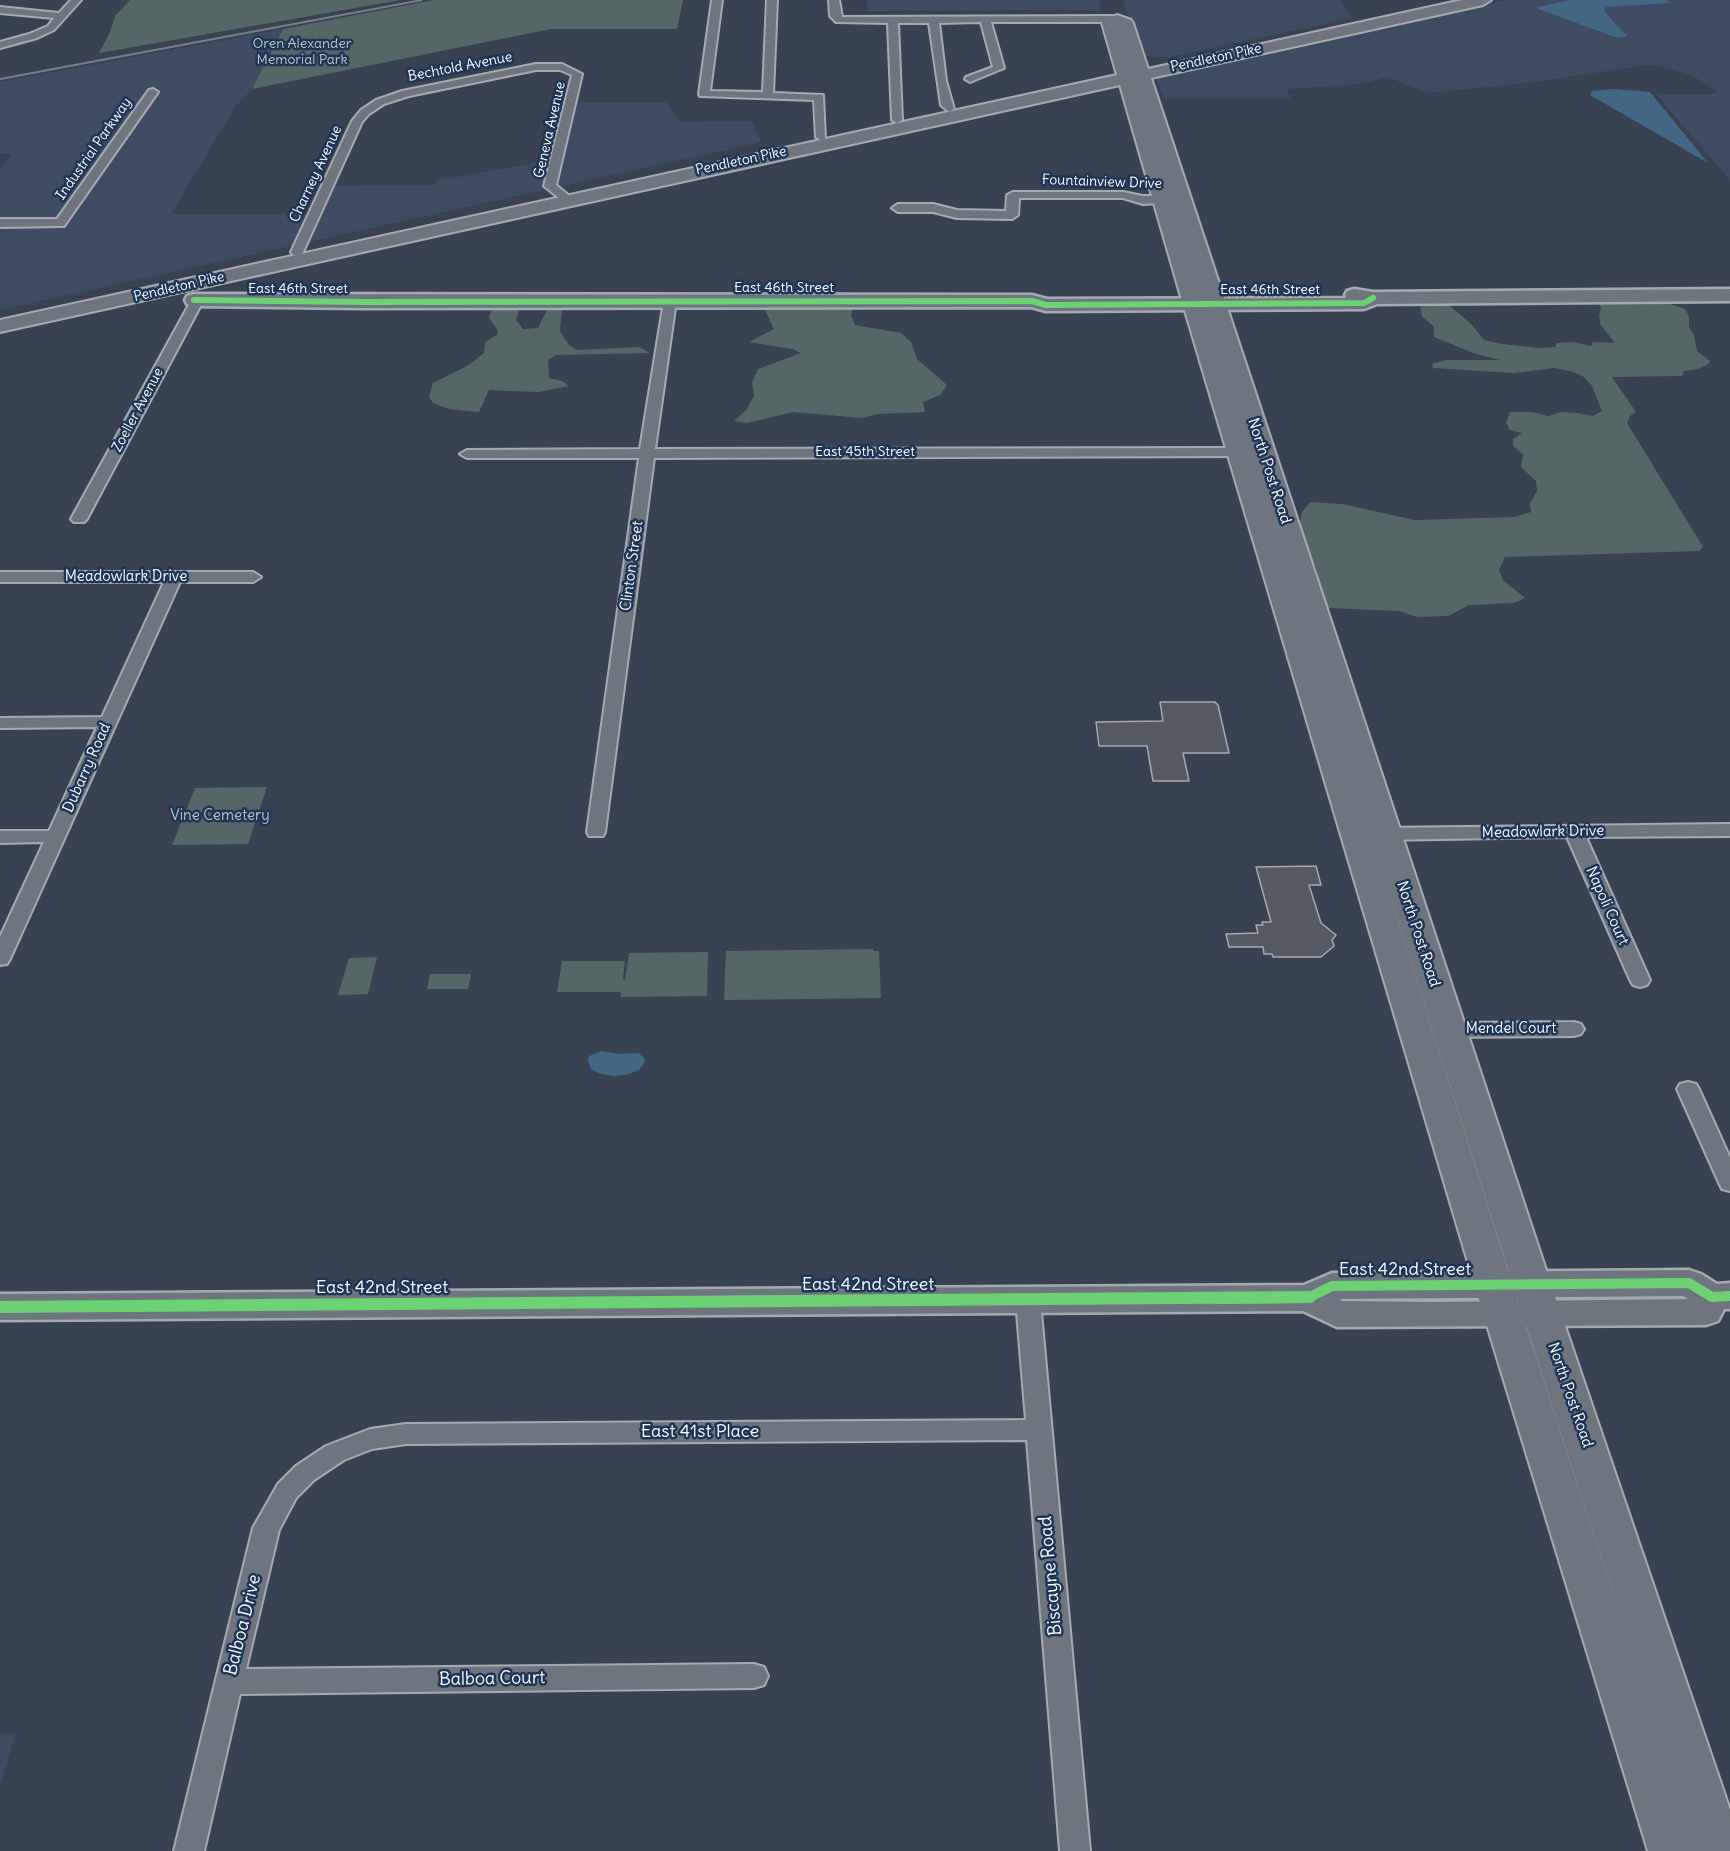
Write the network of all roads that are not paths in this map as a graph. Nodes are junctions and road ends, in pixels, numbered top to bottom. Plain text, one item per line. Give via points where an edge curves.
1 (76, 0) edge
2 (717, 0) edge
3 (772, 0) edge
4 (834, 0) edge
5 (1111, 0) edge
6 (1450, 0) edge
7 (1483, 0) edge
8 (0, 10) edge
9 (62, 15) junction
10 (985, 19) junction
11 (893, 20) junction
12 (934, 20) junction
13 (1117, 20) junction
14 (0, 45) edge
15 (565, 68) joint
16 (1133, 73) junction
17 (970, 79) dead end
18 (153, 92) dead end
19 (768, 94) junction
20 (949, 109) junction
21 (366, 111) joint
22 (897, 120) junction
23 (821, 137) junction
24 (563, 197) junction
25 (1172, 199) junction
26 (898, 208) dead end
27 (0, 223) edge
28 (297, 252) junction
29 (197, 294) junction
30 (1730, 295) edge
31 (1202, 300) junction
32 (670, 301) junction
33 (0, 316) edge
34 (0, 326) edge
35 (1251, 452) junction
36 (647, 453) junction
37 (467, 454) dead end
38 (79, 519) dead end
39 (0, 577) edge
40 (174, 577) junction
41 (253, 577) dead end
42 (108, 722) junction
43 (0, 723) edge
44 (1730, 830) edge
45 (596, 832) dead end
46 (1574, 832) junction
47 (1372, 834) junction
48 (56, 836) junction
49 (0, 837) edge
50 (0, 959) edge
51 (1640, 980) dead end
52 (1574, 1029) dead end
53 (1449, 1030) junction
54 (1688, 1089) dead end
55 (1730, 1182) edge
56 (1721, 1297) edge
57 (1518, 1300) junction
58 (1028, 1301) junction
59 (0, 1307) edge
60 (1039, 1430) junction
61 (361, 1442) joint
62 (754, 1676) dead end
63 (230, 1682) junction
64 (189, 1851) edge
65 (1075, 1851) edge
66 (1672, 1851) edge
67 (1720, 1851) edge

1 - 9 street
2 - 19 street via 704,94
3 - 19 street
4 - 11 street via 839,20
5 - 13 main road, North Post Road
6 - 16 main road, Pendleton Pike via 1178,59
7 - 16 main road, Pendleton Pike
8 - 9 street
9 - 14 street via 44,32
10 - 12 street
10 - 13 street
10 - 17 street via 999,68
11 - 12 street
11 - 22 street
12 - 20 street via 941,81
13 - 16 main road, North Post Road via 1110,23
15 - 21 street, Bechtold Avenue via 536,67 417,91
15 - 24 street, Geneva Avenue via 578,76 550,186
16 - 20 main road, Pendleton Pike
16 - 24 main road, Pendleton Pike via 1116,87 1083,87
16 - 25 main road, North Post Road
18 - 27 street, Industrial Parkway via 60,223
19 - 23 street via 819,96
20 - 22 main road, Pendleton Pike
21 - 28 street, Charney Avenue via 357,121
22 - 23 main road, Pendleton Pike
23 - 24 main road, Pendleton Pike
24 - 28 main road, Pendleton Pike
24 - 29 main road, Pendleton Pike
25 - 26 street, Fountainview Drive via 1013,195 1012,215
25 - 31 main road, North Post Road
28 - 33 main road, Pendleton Pike
29 - 32 street, East 46th Street
29 - 34 main road, Pendleton Pike via 160,291
29 - 38 street, Zoeller Avenue
30 - 31 street, East 46th Street via 1373,298 1364,303
31 - 32 street, East 46th Street via 1046,305 1032,301
31 - 35 main road, North Post Road
32 - 36 street, Clinton Street
35 - 36 street, East 45th Street
35 - 47 main road, North Post Road
36 - 37 street, East 45th Street
36 - 45 street, Clinton Street
39 - 40 street, Meadowlark Drive
40 - 41 street, Meadowlark Drive
40 - 42 street, Dubarry Road
42 - 43 street
42 - 48 street, Dubarry Road
44 - 46 street, Meadowlark Drive
46 - 47 street, Meadowlark Drive
46 - 51 street, Napoli Court
47 - 53 main road, North Post Road
47 - 57 main road, North Post Road
48 - 49 street
48 - 50 street, Dubarry Road
52 - 53 street, Mendel Court
53 - 57 main road, North Post Road
54 - 55 street
56 - 57 street, East 42nd Street via 1706,1311
57 - 58 street, East 42nd Street via 1337,1314 1308,1298
57 - 66 main road, North Post Road
57 - 67 main road, North Post Road
58 - 59 street, East 42nd Street
58 - 60 street, Biscayne Road
60 - 61 street, East 41st Place via 406,1434
60 - 65 street, Biscayne Road
61 - 63 street, Balboa Drive via 327,1457 305,1473 273,1513 266,1528
62 - 63 street, Balboa Court
63 - 64 street, Balboa Drive

